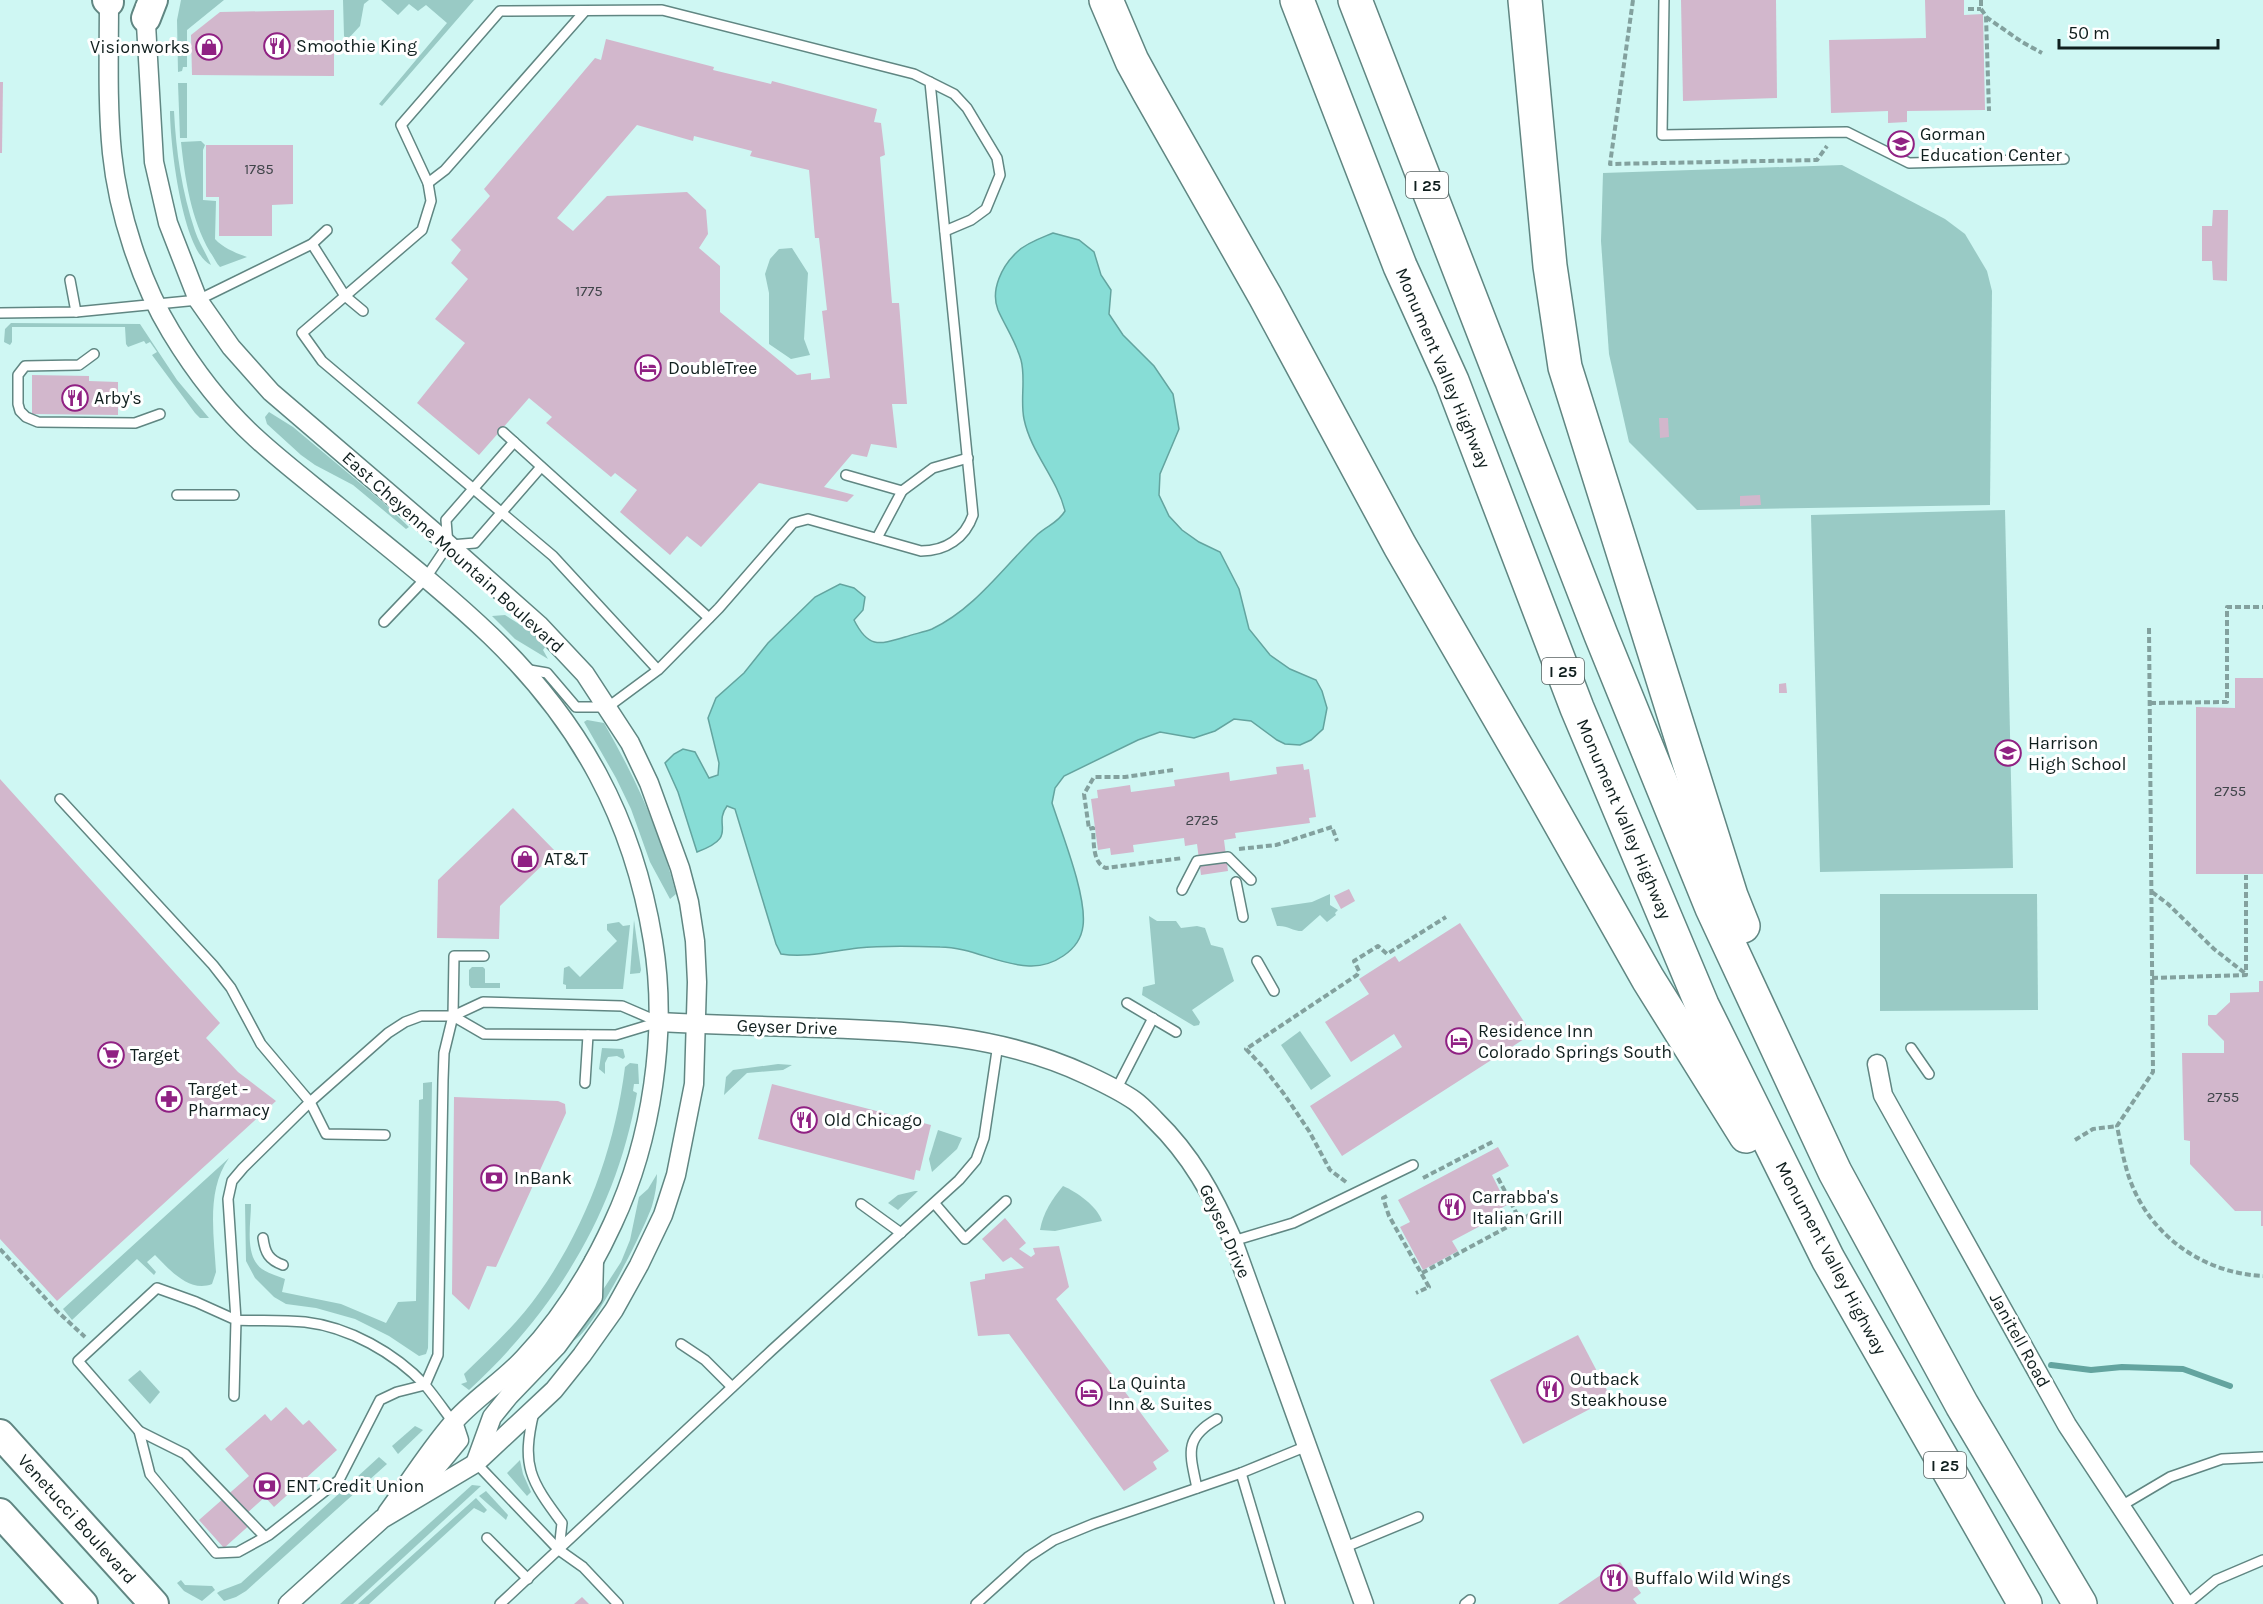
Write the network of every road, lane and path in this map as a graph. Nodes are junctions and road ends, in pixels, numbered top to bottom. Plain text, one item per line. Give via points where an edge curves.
1 (1084, 0) edge
2 (1106, 0) edge
3 (1296, 0) edge
4 (1355, 0) edge
5 (1633, 0) edge
6 (1664, 0) edge
7 (1981, 0) edge
8 (108, 1) edge
9 (148, 6) edge
10 (1968, 9) dead end
11 (1981, 9) junction
12 (1528, 10) edge
13 (585, 11) junction
14 (1986, 16) junction
15 (2042, 53) dead end
16 (1132, 61) junction
17 (930, 82) junction
18 (1989, 111) dead end
19 (1836, 132) junction
20 (2064, 159) dead end
21 (428, 183) junction
22 (327, 230) dead end
23 (945, 231) junction
24 (312, 244) junction
25 (70, 280) dead end
26 (345, 296) junction
27 (198, 300) junction
28 (157, 304) junction
29 (363, 311) dead end
30 (76, 312) junction
31 (0, 313) edge
32 (94, 354) dead end
33 (160, 414) dead end
34 (502, 432) dead end
35 (514, 442) junction
36 (968, 458) junction
37 (541, 467) junction
38 (846, 476) dead end
39 (473, 489) junction
40 (902, 491) junction
41 (177, 495) dead end
42 (234, 495) dead end
43 (501, 513) junction
44 (877, 538) junction
45 (448, 545) junction
46 (425, 579) junction
47 (2263, 607) edge
48 (709, 618) junction
49 (384, 622) dead end
50 (2149, 628) dead end
51 (522, 669) junction
52 (658, 670) junction
53 (2150, 703) junction
54 (608, 707) junction
55 (1173, 770) dead end
56 (60, 799) dead end
57 (1337, 840) dead end
58 (1234, 849) dead end
59 (1188, 857) dead end
60 (2246, 875) dead end
61 (1251, 880) dead end
62 (1236, 882) dead end
63 (1182, 890) dead end
64 (2152, 892) junction
65 (1242, 917) dead end
66 (1446, 917) dead end
67 (484, 956) dead end
68 (1257, 961) dead end
69 (2246, 975) junction
70 (2152, 978) junction
71 (1275, 991) dead end
72 (1127, 1003) dead end
73 (453, 1016) junction
74 (1153, 1018) junction
75 (659, 1022) junction
76 (696, 1024) junction
77 (1176, 1032) dead end
78 (588, 1035) junction
79 (998, 1044) junction
80 (1911, 1048) dead end
81 (1877, 1064) dead end
82 (1929, 1074) dead end
83 (585, 1083) dead end
84 (1116, 1090) junction
85 (310, 1102) junction
86 (2117, 1126) junction
87 (385, 1135) dead end
88 (2075, 1140) dead end
89 (1494, 1141) dead end
90 (1413, 1165) dead end
91 (1498, 1178) dead end
92 (1347, 1182) dead end
93 (1413, 1182) dead end
94 (1393, 1193) dead end
95 (1006, 1201) dead end
96 (861, 1204) dead end
97 (934, 1204) junction
98 (1535, 1212) dead end
99 (1520, 1220) junction
100 (901, 1233) junction
101 (263, 1238) dead end
102 (1233, 1241) junction
103 (0, 1250) edge
104 (594, 1259) junction
105 (283, 1265) dead end
106 (1422, 1274) junction
107 (2263, 1276) edge
108 (1416, 1293) dead end
109 (236, 1320) junction
110 (1865, 1325) junction
111 (681, 1344) dead end
112 (94, 1346) junction
113 (425, 1385) junction
114 (732, 1387) junction
115 (234, 1396) dead end
116 (1962, 1405) junction
117 (536, 1407) junction
118 (1217, 1419) dead end
119 (453, 1422) junction
120 (140, 1431) junction
121 (0, 1434) edge
122 (1307, 1446) junction
123 (2263, 1457) edge
124 (476, 1463) junction
125 (1241, 1473) junction
126 (1197, 1488) junction
127 (2121, 1506) junction
128 (403, 1507) junction
129 (0, 1513) edge
130 (1418, 1517) dead end
131 (382, 1519) junction
132 (265, 1538) junction
133 (487, 1538) dead end
134 (1343, 1548) junction
135 (559, 1550) junction
136 (2263, 1560) edge
137 (528, 1579) junction
138 (82, 1604) edge
139 (154, 1604) edge
140 (288, 1604) edge
141 (500, 1604) edge
142 (618, 1604) edge
143 (976, 1604) edge
144 (1280, 1604) edge
145 (1364, 1604) edge
146 (2025, 1604) edge
147 (2080, 1604) edge
148 (2186, 1604) edge

1 - 16 highway
2 - 16 highway
3 - 110 highway, Monument Valley Highway / I 25 via 1400,266 1452,381 1577,708 1702,1005 1828,1259
4 - 116 highway, I 25 via 1601,635 1712,908 1834,1172
5 - 19 path via 1610,164 1817,160
6 - 19 lane via 1662,135
7 - 11 path
8 - 28 street, East Cheyenne Mountain Boulevard via 115,176 131,237
9 - 27 street, East Cheyenne Mountain Boulevard via 154,162 168,223
10 - 11 path
11 - 14 path
12 - 116 highway via 1550,266 1565,367 1731,897 1754,956
13 - 17 lane via 662,10 914,74
13 - 21 lane via 445,170
13 - 21 lane via 500,11 401,125
14 - 15 path
14 - 18 path
16 - 110 highway via 1400,546 1648,979
17 - 23 lane
17 - 23 lane via 954,94 967,108 997,158 1000,175 986,209
19 - 20 lane via 1847,132 1909,162
21 - 26 lane via 431,201 422,230
22 - 24 lane
23 - 36 lane
24 - 26 lane
24 - 27 lane
25 - 30 lane
26 - 29 lane
26 - 39 lane via 302,333 322,361
27 - 28 lane
27 - 45 street, East Cheyenne Mountain Boulevard via 263,385
28 - 30 lane
28 - 46 street, East Cheyenne Mountain Boulevard via 168,328 204,380 252,435
30 - 31 lane
32 - 33 lane via 79,365 25,366 18,375 20,411 38,422 135,423
34 - 35 lane
35 - 37 lane
35 - 39 lane
36 - 40 lane via 933,468
36 - 44 lane via 973,514 969,527 957,539 934,551 921,551
37 - 43 lane
37 - 48 lane
38 - 40 lane
39 - 43 lane
39 - 45 lane via 446,520
40 - 44 lane
41 - 42 lane
43 - 45 lane via 475,543
43 - 52 lane via 553,556
44 - 48 lane via 808,519 793,523
45 - 46 lane
45 - 54 street, East Cheyenne Mountain Boulevard via 563,649
46 - 49 lane
46 - 51 street, East Cheyenne Mountain Boulevard via 490,635
47 - 53 path via 2227,607 2227,702
48 - 52 lane
50 - 53 path
51 - 54 lane via 548,673 576,707
51 - 75 street, East Cheyenne Mountain Boulevard via 589,757 619,816 645,893 657,968
52 - 54 lane
53 - 64 path
54 - 76 street, East Cheyenne Mountain Boulevard via 649,783 680,868 694,941
55 - 59 path via 1094,777 1084,794 1089,829 1093,828 1096,859 1106,868
56 - 85 lane via 213,965 231,988 261,1044
57 - 58 path via 1332,827 1276,845
60 - 69 path
61 - 63 lane via 1228,857 1217,858 1197,861
62 - 65 lane
64 - 69 path
64 - 70 path
66 - 92 path via 1387,954 1377,946 1354,961 1357,975 1246,1048 1284,1094 1330,1170
67 - 73 lane via 454,956
68 - 71 lane
69 - 70 path
70 - 86 path via 2153,1072
72 - 74 lane
73 - 75 lane via 483,1002 622,1006
73 - 78 lane via 484,1034
73 - 85 lane via 421,1016 405,1022
73 - 113 lane via 444,1053 438,1355
74 - 77 lane
74 - 84 lane
75 - 76 street, Geyser Drive
75 - 78 lane via 616,1035
75 - 104 street, East Cheyenne Mountain Boulevard via 657,1063 641,1143 614,1221
76 - 79 street, Geyser Drive via 920,1032
76 - 117 street, East Cheyenne Mountain Boulevard via 694,1084 676,1175 663,1215 614,1310 568,1373
78 - 83 lane
79 - 84 street, Geyser Drive via 1040,1056
79 - 97 lane via 984,1138 976,1160
80 - 82 lane
81 - 127 street, Janitell Road via 1883,1095 2067,1425
84 - 102 street, Geyser Drive via 1136,1102 1186,1154 1205,1182
85 - 87 lane via 326,1134
85 - 109 lane via 232,1180 228,1199
86 - 88 path via 2093,1129
86 - 107 path via 2127,1172 2138,1197 2164,1233 2204,1263
89 - 93 path
90 - 102 lane via 1293,1223
91 - 99 path
94 - 106 path via 1383,1198 1386,1207
95 - 97 lane via 965,1239
96 - 100 lane
97 - 100 lane
98 - 99 path
99 - 106 path
100 - 114 lane
101 - 105 lane via 272,1261
102 - 122 street, Geyser Drive
103 - 112 path
104 - 119 street, East Cheyenne Mountain Boulevard via 526,1357
104 - 124 street, East Cheyenne Mountain Boulevard via 593,1297 557,1346 492,1418
106 - 108 path via 1429,1287
109 - 112 lane via 157,1288
109 - 113 lane via 304,1322 345,1332 395,1360
109 - 115 lane
110 - 146 highway, Monument Valley Highway / I 25
111 - 114 lane via 705,1360
112 - 120 lane via 78,1362
113 - 119 lane
113 - 132 lane via 380,1400 339,1480
114 - 135 lane
116 - 147 highway, I 25
117 - 124 street, East Cheyenne Mountain Boulevard
117 - 135 lane via 528,1437 531,1473 537,1490 561,1523
118 - 126 lane via 1194,1437 1190,1455
119 - 128 street, East Cheyenne Mountain Boulevard via 459,1440
119 - 131 street, East Cheyenne Mountain Boulevard
120 - 132 lane via 185,1454
120 - 132 lane via 150,1474 216,1553 238,1552
121 - 139 main road, Venetucci Boulevard
122 - 125 lane
122 - 134 street, Geyser Drive
123 - 127 lane via 2222,1459 2170,1477
124 - 128 street, East Cheyenne Mountain Boulevard
124 - 135 lane
125 - 126 lane
125 - 144 lane
126 - 143 lane via 1054,1540 1028,1557
127 - 148 street, Janitell Road
128 - 131 street, East Cheyenne Mountain Boulevard
129 - 138 main road
130 - 134 lane
131 - 140 street, East Cheyenne Mountain Boulevard
133 - 137 lane
134 - 145 street, Geyser Drive
135 - 137 lane
135 - 142 lane via 583,1567
136 - 148 lane via 2216,1580
137 - 141 lane

